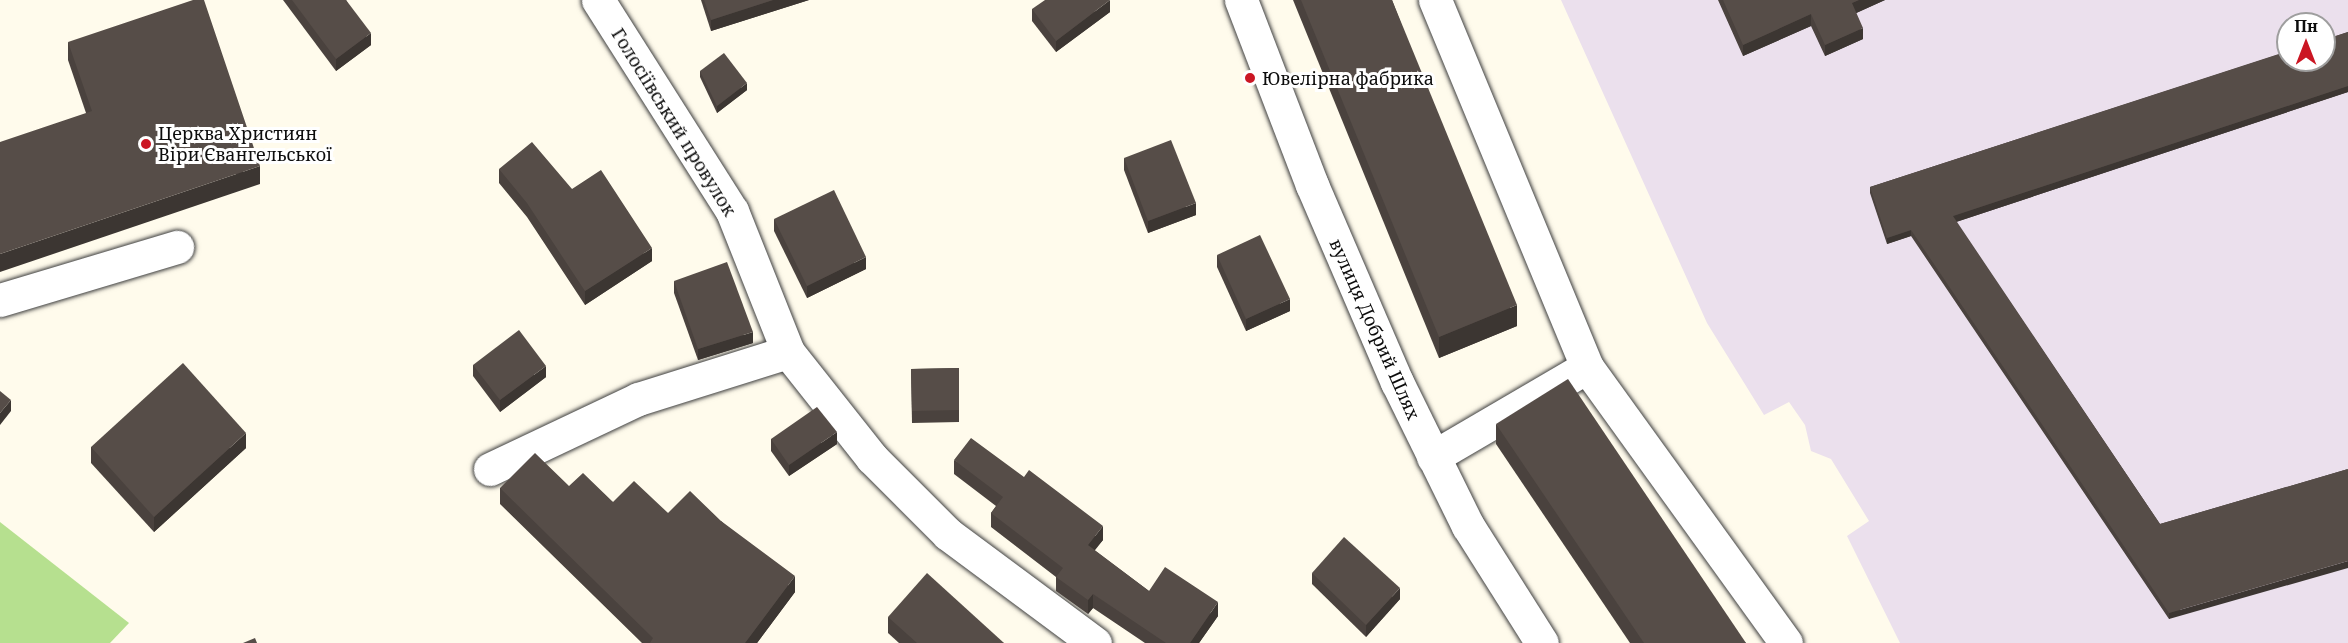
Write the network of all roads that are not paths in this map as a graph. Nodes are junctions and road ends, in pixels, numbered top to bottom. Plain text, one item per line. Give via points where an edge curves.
1 (598, 0) edge
2 (1241, 0) edge
3 (1435, 0) edge
4 (177, 247) dead end
5 (0, 300) edge
6 (788, 352) junction
7 (1587, 367) junction
8 (1433, 457) junction
9 (490, 470) dead end
10 (1095, 643) edge
11 (1542, 643) edge
12 (1786, 643) edge

1 - 6 street, Голосіївський провулок via 732,211
2 - 8 street, вулиця Добрий Шлях via 1312,184
3 - 7 street
4 - 5 street
6 - 9 street via 638,399
6 - 10 street, Голосіївський провулок via 872,458 948,534
7 - 8 street
7 - 12 street
8 - 11 street, вулиця Добрий Шлях via 1490,563

